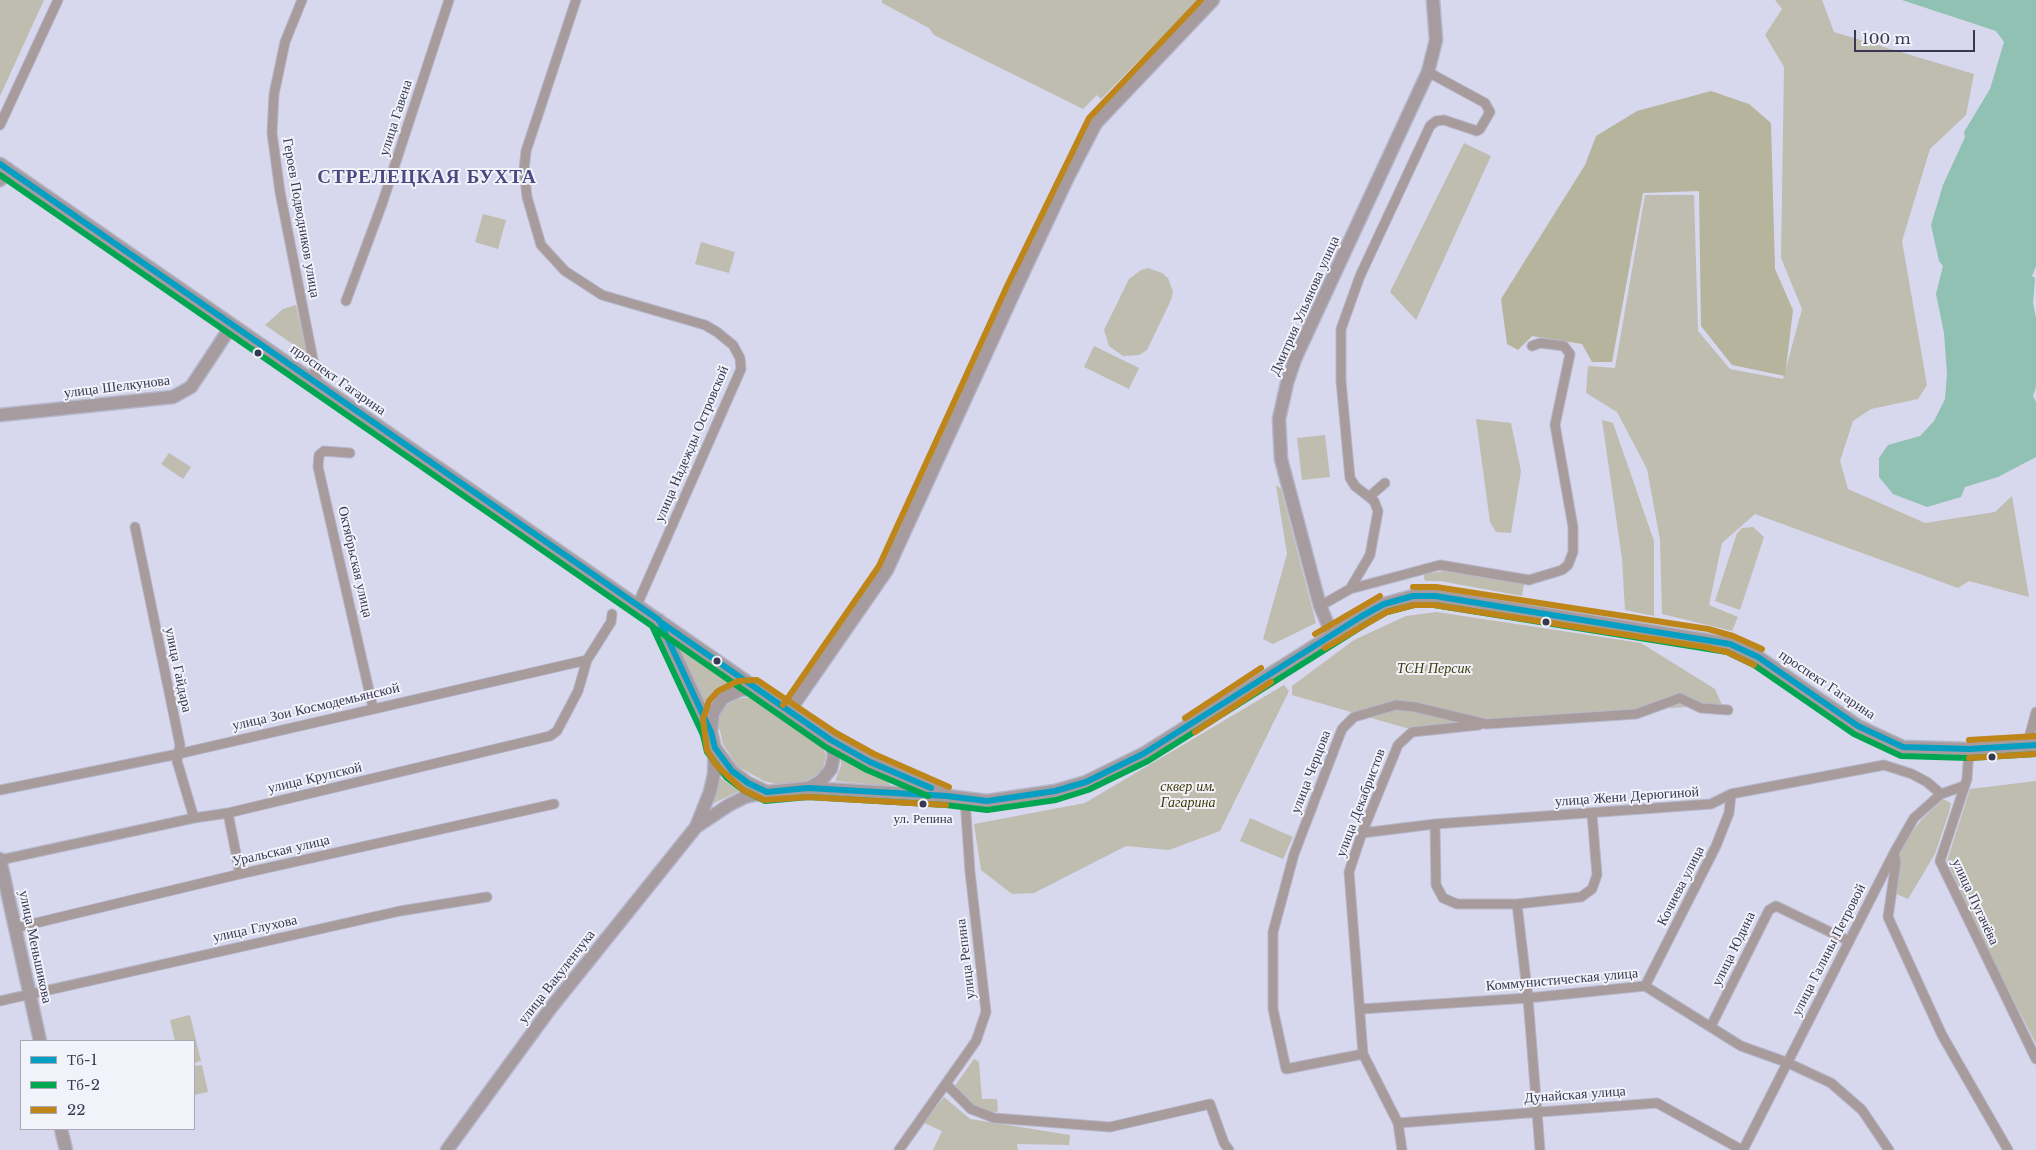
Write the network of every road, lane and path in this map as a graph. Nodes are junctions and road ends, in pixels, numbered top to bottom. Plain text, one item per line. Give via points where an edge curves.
1 (58, 0) edge
2 (302, 0) edge
3 (449, 0) edge
4 (576, 0) edge
5 (1213, 0) edge
6 (1433, 0) edge
7 (1428, 72) junction
8 (0, 125) edge
9 (2, 171) edge
10 (346, 301) dead end
11 (232, 324) junction
12 (1532, 346) dead end
13 (318, 384) junction
14 (0, 415) edge
15 (350, 453) dead end
16 (1385, 482) dead end
17 (1370, 496) junction
18 (135, 526) dead end
19 (1350, 588) junction
20 (637, 606) junction
21 (1320, 606) junction
22 (612, 614) dead end
23 (659, 620) junction
24 (1332, 634) junction
25 (587, 660) junction
26 (755, 688) junction
27 (372, 708) junction
28 (790, 710) junction
29 (1728, 710) dead end
30 (2036, 712) edge
31 (1486, 724) junction
32 (711, 732) junction
33 (831, 740) junction
34 (2031, 745) edge
35 (715, 748) junction
36 (1969, 749) junction
37 (178, 754) junction
38 (1964, 786) junction
39 (808, 788) junction
40 (0, 790) edge
41 (766, 792) junction
42 (1731, 794) junction
43 (1941, 794) junction
44 (947, 796) junction
45 (965, 799) junction
46 (554, 804) dead end
47 (228, 813) junction
48 (1592, 814) junction
49 (194, 818) junction
50 (1435, 824) junction
51 (696, 827) junction
52 (1362, 833) junction
53 (1894, 854) junction
54 (0, 859) edge
55 (240, 874) junction
56 (487, 897) dead end
57 (1517, 904) junction
58 (15, 928) junction
59 (1849, 941) junction
60 (1645, 986) junction
61 (30, 994) junction
62 (1528, 998) junction
63 (0, 1001) edge
64 (1361, 1009) junction
65 (1711, 1026) junction
66 (40, 1040) edge
67 (1363, 1054) junction
68 (2036, 1059) edge
69 (1786, 1062) junction
70 (946, 1084) junction
71 (1535, 1111) junction
72 (1398, 1123) junction
73 (61, 1130) edge
74 (66, 1150) edge
75 (447, 1150) edge
76 (899, 1150) edge
77 (1229, 1150) edge
78 (1402, 1150) edge
79 (1540, 1150) edge
80 (1742, 1150) edge
81 (1890, 1150) edge
82 (2008, 1150) edge

1 - 8 street
2 - 13 street, Героев Подводников улица via 285,42 274,94 272,133 280,192
3 - 10 street, улица Гавена via 382,204
4 - 20 street, улица Надежды Островской via 526,151 527,197 541,245 565,271 602,295 705,326 733,345 740,358 741,369
5 - 28 main road via 1096,123 1064,185 887,570
6 - 7 main road, Дмитрия Ульянова улица via 1436,40
7 - 17 street via 1485,103 1490,112 1477,132 1444,120 1430,126 1360,276 1341,329 1341,381 1350,478 1355,486
7 - 21 main road, Дмитрия Ульянова улица via 1295,359 1279,419 1281,459
9 - 11 main road, проспект Гагарина
11 - 13 main road, проспект Гагарина
11 - 14 main road, улица Шелкунова via 191,387 173,397
12 - 19 street via 1540,343 1556,345 1570,351 1555,425 1573,527 1571,559 1562,570 1529,580 1440,565
13 - 20 main road, проспект Гагарина
15 - 27 street, Октябрьская улица via 324,451 319,455 320,475
16 - 17 street
17 - 19 street via 1378,512 1370,555
18 - 37 street, улица Гайдара via 180,745
19 - 21 street
20 - 23 main road, проспект Гагарина
21 - 24 main road, Дмитрия Ульянова улица
22 - 25 street via 611,622
23 - 26 main road, проспект Гагарина
23 - 32 main road
24 - 36 main road, проспект Гагарина via 1384,604 1413,596 1435,596 1707,638 1758,657 1877,737 1902,746
24 - 45 main road, проспект Гагарина via 1143,754 1093,779 1055,791 1006,800
25 - 27 street, улица Зои Космодемьянской
25 - 47 street, улица Крупской via 578,691 557,731 550,736
26 - 28 main road
26 - 32 main road via 740,690 723,698 713,713
27 - 37 street, улица Зои Космодемьянской
28 - 33 main road
29 - 31 street, улица Черцова via 1701,708 1680,698 1636,714
30 - 34 street
31 - 52 street, улица Декабристов via 1412,732 1398,745
31 - 67 street, улица Черцова via 1396,705 1354,717 1342,729 1294,854 1273,932 1273,1009 1286,1070
32 - 35 main road
33 - 39 main road via 834,755 831,769 821,781
33 - 44 main road, проспект Гагарина via 870,762
34 - 36 main road, проспект Гагарина
35 - 41 main road via 732,771
35 - 51 main road, улица Вакуленчука via 710,792
36 - 38 street, улица Пугачёва
37 - 40 street, улица Зои Космодемьянской
37 - 49 street, улица Гайдара via 177,761
38 - 43 street, улица Галины Петровой
38 - 68 street, улица Пугачёва via 1940,861
39 - 41 main road
39 - 44 main road, проспект Гагарина
41 - 51 main road, улица Вакуленчука via 728,805
42 - 43 street, улица Жени Дерюгиной via 1884,765 1912,774
42 - 48 street, улица Жени Дерюгиной via 1711,804
42 - 60 street, Кочиева улица via 1729,813 1716,846
43 - 53 street, улица Галины Петровой via 1914,818
44 - 45 main road, проспект Гагарина
45 - 70 street, улица Репина via 986,1012 976,1041
46 - 55 street, Уральская улица
47 - 49 street, улица Крупской
47 - 55 street
48 - 50 street, улица Жени Дерюгиной
48 - 57 street via 1597,875 1592,889 1580,897
49 - 54 street, улица Крупской
50 - 52 street, улица Жени Дерюгиной
50 - 57 street via 1436,885 1443,898 1457,904
51 - 75 main road, улица Вакуленчука via 544,1017
52 - 64 street, улица Декабристов via 1349,872
53 - 59 street, улица Галины Петровой
53 - 82 street via 1896,862 1888,917 1942,1035
54 - 58 main road, улица Меньшикова
55 - 58 street, Уральская улица
56 - 61 street, улица Глухова via 400,911
57 - 62 street
58 - 61 main road, улица Меньшикова
59 - 65 street, улица Юдина via 1776,906 1769,910
59 - 69 street, улица Галины Петровой
60 - 62 street, Коммунистическая улица
60 - 65 street, Коммунистическая улица
61 - 63 street, улица Глухова
61 - 66 main road, улица Меньшикова
62 - 64 street, Коммунистическая улица
62 - 71 street
64 - 67 street, улица Декабристов
65 - 69 street, Коммунистическая улица via 1741,1046
67 - 72 street, улица Декабристов
69 - 80 street, улица Галины Петровой
69 - 81 street, Коммунистическая улица via 1832,1083 1862,1110
70 - 76 street, улица Репина
70 - 77 street via 971,1109 994,1118 1110,1128 1210,1104
71 - 72 street, Дунайская улица
71 - 79 street
71 - 80 street, Дунайская улица via 1658,1103
72 - 78 street, улица Декабристов
73 - 74 main road

